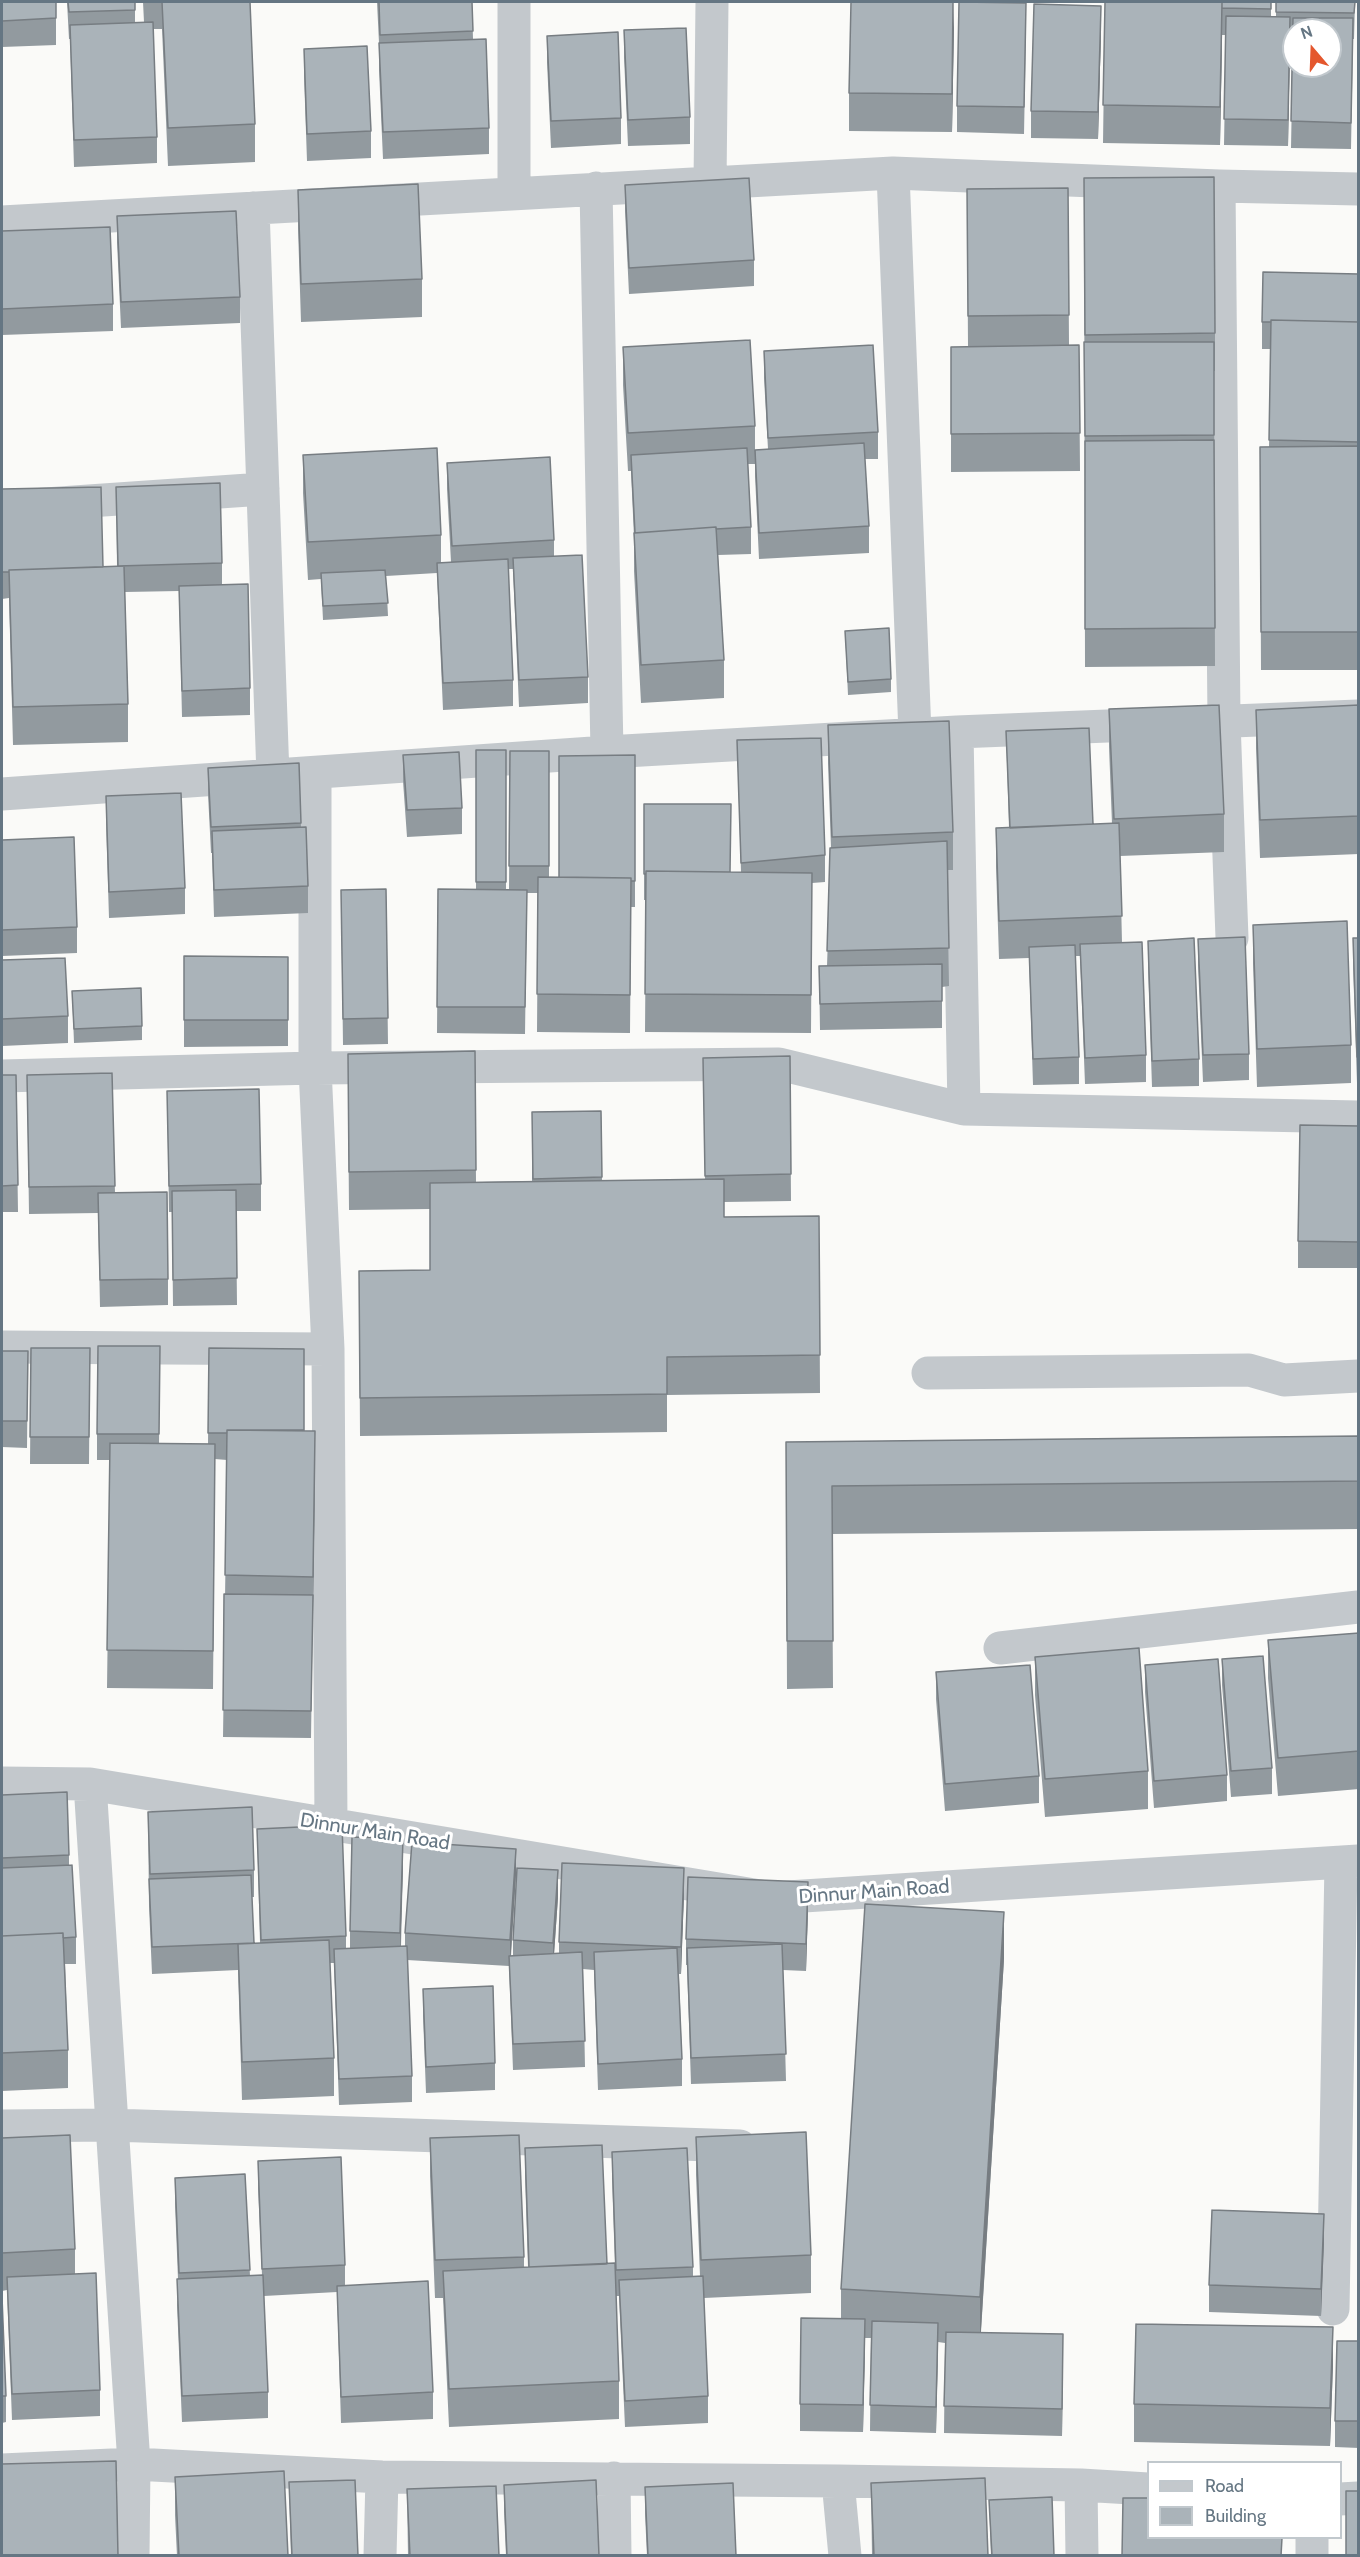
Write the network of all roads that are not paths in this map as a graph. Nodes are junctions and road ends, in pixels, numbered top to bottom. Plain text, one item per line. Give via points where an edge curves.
1 (514, 2) edge
2 (712, 2) edge
3 (893, 173) junction
4 (710, 183) junction
5 (1219, 186) junction
6 (596, 188) junction
7 (1359, 189) edge
8 (514, 192) junction
9 (253, 208) junction
10 (2, 222) edge
11 (263, 489) junction
12 (2, 507) edge
13 (1359, 716) edge
14 (1224, 721) junction
15 (957, 732) junction
16 (915, 734) junction
17 (607, 752) junction
18 (315, 773) junction
19 (273, 776) junction
20 (2, 794) edge
21 (1232, 938) edge
22 (315, 1068) junction
23 (2, 1076) edge
24 (963, 1109) junction
25 (1359, 1117) edge
26 (2, 1347) edge
27 (328, 1349) junction
28 (928, 1373) dead end
29 (1359, 1376) edge
30 (1359, 1607) edge
31 (1000, 1648) dead end
32 (2, 1783) edge
33 (90, 1784) junction
34 (331, 1824) junction
35 (1350, 1862) edge
36 (111, 2125) junction
37 (2, 2126) edge
38 (774, 2147) edge
39 (1333, 2309) dead end
40 (134, 2464) junction
41 (2, 2470) edge
42 (382, 2477) junction
43 (614, 2478) junction
44 (838, 2481) junction
45 (1081, 2484) junction
46 (1147, 2489) edge
47 (1359, 2498) edge
48 (1342, 2499) edge
49 (1312, 2539) edge
50 (133, 2556) edge
51 (380, 2556) edge
52 (615, 2556) edge
53 (845, 2556) edge
54 (1082, 2556) edge
55 (1312, 2556) edge

1 - 8 street
2 - 4 street
3 - 4 street
3 - 5 street
3 - 16 street
4 - 6 street
5 - 7 street
5 - 14 street
6 - 8 street
6 - 17 street
8 - 9 street
9 - 10 street
9 - 11 street
11 - 12 street
11 - 19 street
13 - 14 street
14 - 15 street
14 - 21 street
15 - 16 street
15 - 24 street
16 - 17 street
17 - 18 street
18 - 19 street
18 - 22 street
19 - 20 street
22 - 23 street
22 - 24 street via 778,1064
22 - 27 street
24 - 25 street
26 - 27 street
27 - 34 street
28 - 29 street via 1249,1370 1284,1380
30 - 31 street
32 - 33 street, Dinnur Main Road
33 - 34 street, Dinnur Main Road
33 - 36 street
34 - 35 street, Dinnur Main Road via 772,1898
35 - 39 street
36 - 37 street
36 - 38 street
36 - 40 street
40 - 41 street
40 - 42 street
40 - 50 street
42 - 43 street
42 - 51 street
43 - 44 street
43 - 52 street
44 - 45 street
44 - 53 street
45 - 46 street
45 - 54 street
47 - 48 street
49 - 55 street

